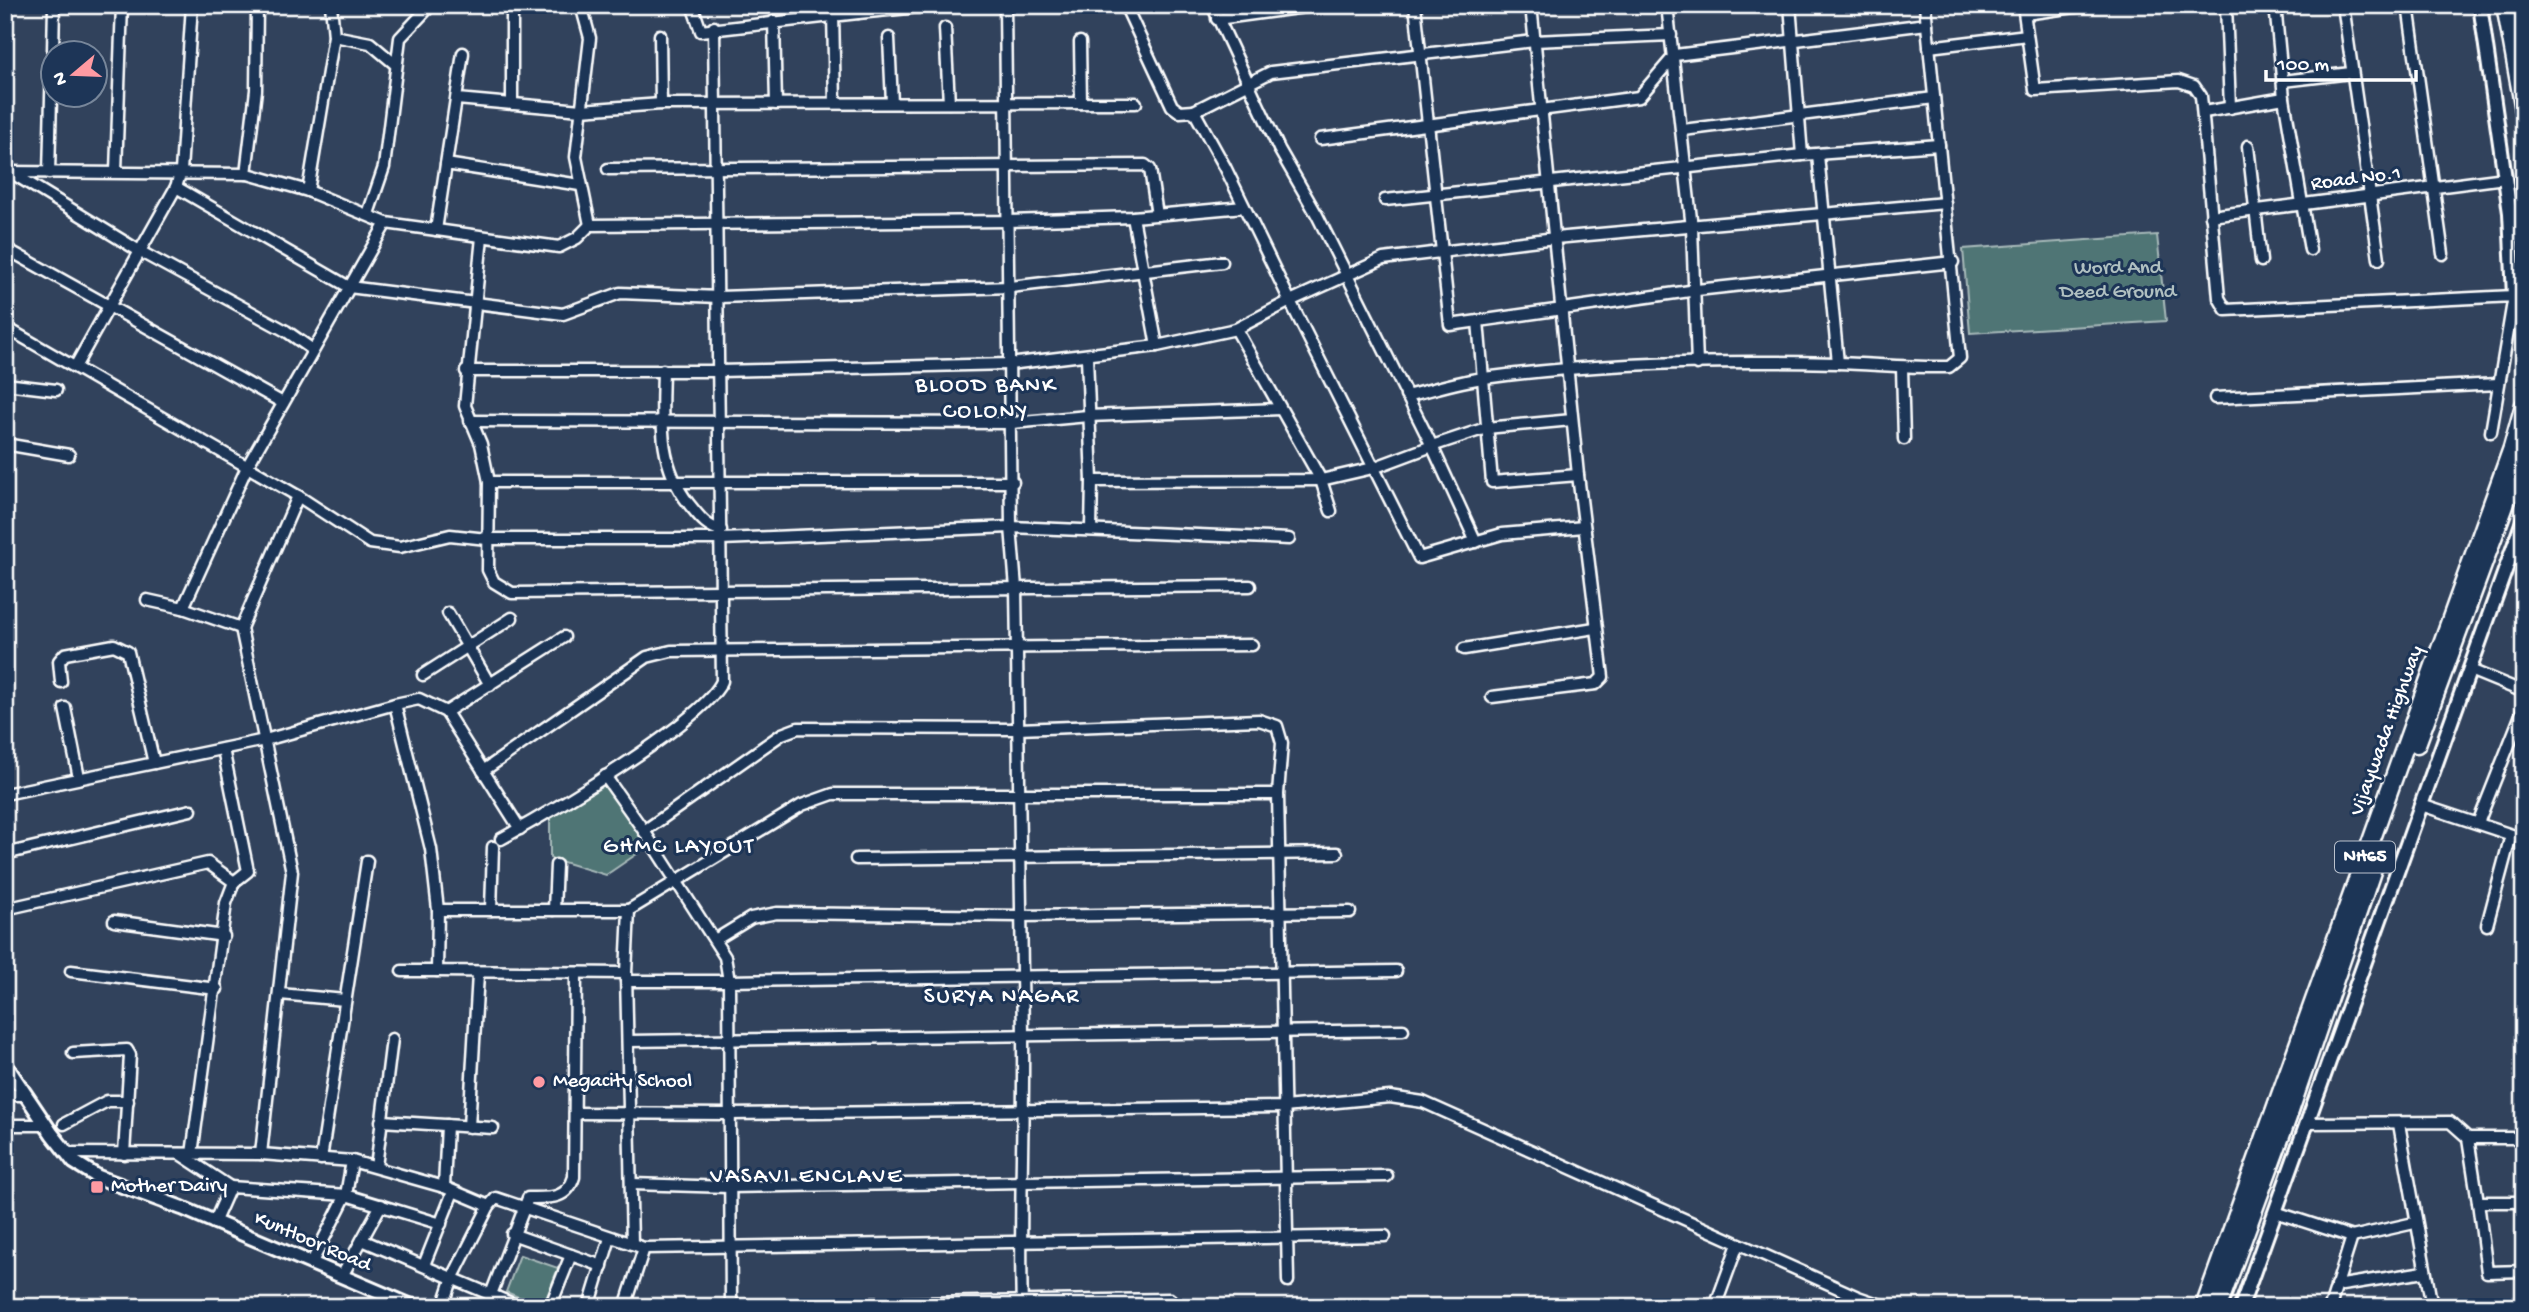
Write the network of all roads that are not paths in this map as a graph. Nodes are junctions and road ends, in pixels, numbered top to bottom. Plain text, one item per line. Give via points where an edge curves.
1 (54, 5) edge
2 (122, 5) edge
3 (192, 5) edge
4 (257, 5) edge
5 (331, 5) edge
6 (431, 5) edge
7 (512, 5) edge
8 (581, 5) edge
9 (692, 5) edge
10 (939, 5) edge
11 (1005, 5) edge
12 (1125, 5) edge
13 (1212, 5) edge
14 (1320, 5) edge
15 (1415, 5) edge
16 (1531, 5) edge
17 (1667, 5) edge
18 (1790, 5) edge
19 (1925, 5) edge
20 (2089, 5) edge
21 (2226, 5) edge
22 (2276, 5) edge
23 (2343, 5) edge
24 (2408, 5) edge
25 (2480, 5) edge
26 (2505, 5) edge
27 (2518, 5) edge
28 (857, 9) edge
29 (2024, 10) edge
30 (833, 14) junction
31 (1217, 19) junction
32 (774, 21) junction
33 (1927, 24) junction
34 (715, 27) junction
35 (945, 28) dead end
36 (660, 35) dead end
37 (1671, 35) junction
38 (2027, 35) junction
39 (334, 36) junction
40 (2524, 36) edge
41 (53, 38) edge
42 (889, 38) dead end
43 (1792, 40) junction
44 (1080, 41) dead end
45 (1534, 41) junction
46 (1929, 47) junction
47 (463, 53) dead end
48 (1420, 53) junction
49 (1675, 55) junction
50 (395, 64) junction
51 (2351, 73) junction
52 (2283, 81) junction
53 (1248, 82) junction
54 (1934, 98) junction
55 (2284, 98) junction
56 (457, 99) junction
57 (835, 103) junction
58 (892, 103) junction
59 (949, 103) junction
60 (1008, 103) junction
61 (1081, 103) junction
62 (1136, 103) dead end
63 (512, 104) junction
64 (661, 104) junction
65 (716, 104) junction
66 (775, 104) junction
67 (51, 108) edge
68 (2230, 108) junction
69 (1540, 109) junction
70 (581, 110) junction
71 (2524, 110) edge
72 (1194, 111) junction
73 (2204, 112) junction
74 (1798, 115) junction
75 (1428, 125) junction
76 (1683, 130) junction
77 (1320, 139) dead end
78 (1939, 145) junction
79 (2248, 146) dead end
80 (1802, 155) junction
81 (1818, 155) junction
82 (446, 164) junction
83 (1009, 164) junction
84 (717, 166) junction
85 (1687, 167) junction
86 (608, 169) dead end
87 (116, 171) junction
88 (181, 171) junction
89 (7, 172) edge
90 (49, 173) junction
91 (246, 174) junction
92 (2505, 178) junction
93 (1547, 182) junction
94 (580, 185) junction
95 (176, 187) junction
96 (2435, 189) junction
97 (308, 191) junction
98 (1436, 194) junction
99 (2371, 198) junction
100 (1385, 200) dead end
101 (1945, 203) junction
102 (2305, 206) junction
103 (1244, 207) junction
104 (2255, 213) junction
105 (368, 214) junction
106 (1157, 215) junction
107 (1825, 215) junction
108 (2211, 216) junction
109 (1133, 217) junction
110 (1009, 221) junction
111 (386, 223) junction
112 (718, 223) junction
113 (590, 225) junction
114 (1692, 228) junction
115 (436, 230) junction
116 (482, 237) junction
117 (1555, 238) junction
118 (5, 248) edge
119 (2310, 250) dead end
120 (141, 252) junction
121 (2443, 254) dead end
122 (1442, 255) junction
123 (2379, 259) dead end
124 (2261, 261) dead end
125 (1222, 262) dead end
126 (1952, 262) junction
127 (1144, 272) junction
128 (1345, 276) junction
129 (1832, 278) junction
130 (349, 287) junction
131 (1010, 288) junction
132 (1697, 290) junction
133 (719, 297) junction
134 (2519, 297) edge
135 (1290, 302) junction
136 (474, 303) junction
137 (109, 307) junction
138 (1562, 311) junction
139 (1478, 321) junction
140 (5, 327) edge
141 (1236, 328) junction
142 (1157, 346) junction
143 (313, 350) junction
144 (1087, 357) junction
145 (1697, 363) junction
146 (1838, 363) junction
147 (1009, 364) junction
148 (75, 367) junction
149 (1902, 368) junction
150 (1567, 369) junction
151 (663, 370) junction
152 (466, 371) junction
153 (719, 371) junction
154 (1482, 378) junction
155 (5, 384) edge
156 (2498, 384) junction
157 (56, 390) dead end
158 (1406, 396) junction
159 (2215, 398) dead end
160 (283, 403) junction
161 (2524, 405) edge
162 (1280, 409) junction
163 (1088, 416) junction
164 (1572, 420) junction
165 (470, 421) junction
166 (662, 423) junction
167 (1012, 423) junction
168 (720, 424) junction
169 (1486, 428) junction
170 (2491, 432) dead end
171 (1904, 439) dead end
172 (5, 444) edge
173 (1432, 446) junction
174 (2524, 454) edge
175 (69, 455) dead end
176 (247, 467) junction
177 (1373, 468) junction
178 (1578, 475) junction
179 (1321, 480) junction
180 (1092, 481) junction
181 (489, 482) junction
182 (1013, 482) junction
183 (720, 483) junction
184 (676, 484) junction
185 (298, 496) junction
186 (1331, 511) dead end
187 (2524, 518) edge
188 (1012, 527) junction
189 (1584, 527) junction
190 (1091, 529) junction
191 (721, 534) junction
192 (1289, 538) dead end
193 (488, 539) junction
194 (1476, 542) junction
195 (1250, 586) dead end
196 (1016, 588) junction
197 (722, 592) junction
198 (147, 600) dead end
199 (183, 608) junction
200 (448, 613) dead end
201 (512, 618) dead end
202 (241, 628) junction
203 (1595, 628) junction
204 (564, 637) dead end
205 (1252, 645) dead end
206 (468, 646) junction
207 (1017, 648) junction
208 (1464, 649) dead end
209 (723, 652) junction
210 (2470, 670) junction
211 (424, 676) dead end
212 (61, 682) dead end
213 (490, 685) junction
214 (2524, 692) edge
215 (1492, 697) dead end
216 (395, 704) junction
217 (2524, 707) edge
218 (65, 708) dead end
219 (446, 712) junction
220 (1018, 729) junction
221 (265, 740) junction
222 (223, 749) junction
223 (154, 763) junction
224 (484, 771) junction
225 (605, 776) junction
226 (79, 778) junction
227 (5, 794) edge
228 (1278, 794) junction
229 (1019, 795) junction
230 (2421, 805) junction
231 (191, 810) dead end
232 (2478, 823) junction
233 (520, 829) junction
234 (645, 831) junction
235 (2511, 835) junction
236 (2524, 839) edge
237 (1338, 853) dead end
238 (5, 854) edge
239 (1279, 854) junction
240 (1020, 857) junction
241 (856, 859) dead end
242 (367, 861) dead end
243 (556, 865) dead end
244 (234, 882) junction
245 (676, 884) junction
246 (5, 909) edge
247 (438, 910) junction
248 (491, 910) junction
249 (554, 910) junction
250 (629, 910) junction
251 (1280, 910) junction
252 (1350, 912) dead end
253 (1019, 916) junction
254 (114, 922) dead end
255 (2487, 925) dead end
256 (223, 936) junction
257 (715, 940) junction
258 (71, 971) dead end
259 (402, 971) dead end
260 (437, 971) junction
261 (1396, 971) dead end
262 (1282, 973) junction
263 (478, 974) junction
264 (576, 974) junction
265 (626, 977) junction
266 (1021, 978) junction
267 (729, 981) junction
268 (217, 989) junction
269 (280, 993) junction
270 (345, 1000) junction
271 (1403, 1030) dead end
272 (1283, 1032) junction
273 (1023, 1036) junction
274 (392, 1039) dead end
275 (730, 1040) junction
276 (629, 1041) junction
277 (73, 1053) dead end
278 (5, 1064) edge
279 (5, 1095) edge
280 (26, 1095) junction
281 (128, 1101) junction
282 (1284, 1107) junction
283 (1022, 1112) junction
284 (575, 1113) junction
285 (631, 1113) junction
286 (729, 1114) junction
287 (382, 1121) junction
288 (2308, 1123) junction
289 (64, 1124) dead end
290 (2399, 1124) junction
291 (5, 1125) edge
292 (46, 1125) junction
293 (447, 1125) junction
294 (469, 1127) junction
295 (493, 1128) dead end
296 (2468, 1138) junction
297 (2524, 1138) edge
298 (68, 1153) junction
299 (124, 1154) junction
300 (180, 1154) junction
301 (192, 1154) junction
302 (261, 1154) junction
303 (321, 1159) junction
304 (352, 1161) junction
305 (376, 1167) junction
306 (1286, 1176) junction
307 (1387, 1176) dead end
308 (1023, 1182) junction
309 (632, 1184) junction
310 (230, 1187) junction
311 (729, 1187) junction
312 (449, 1189) junction
313 (346, 1195) junction
314 (2477, 1202) junction
315 (2524, 1202) edge
316 (381, 1205) junction
317 (489, 1206) junction
318 (522, 1207) junction
319 (2276, 1212) junction
320 (214, 1223) junction
321 (2414, 1223) junction
322 (441, 1224) junction
323 (512, 1234) junction
324 (1385, 1236) dead end
325 (2352, 1237) junction
326 (611, 1238) junction
327 (1287, 1238) junction
328 (362, 1240) junction
329 (1020, 1241) junction
330 (632, 1244) junction
331 (1738, 1244) junction
332 (730, 1247) junction
333 (644, 1248) junction
334 (571, 1255) junction
335 (312, 1262) junction
336 (424, 1265) junction
337 (602, 1266) junction
338 (2524, 1271) edge
339 (2424, 1272) junction
340 (342, 1276) junction
341 (453, 1277) junction
342 (1288, 1281) dead end
343 (2336, 1286) junction
344 (490, 1297) junction
345 (1089, 1299) junction
346 (1022, 1304) edge
347 (593, 1306) edge
348 (731, 1306) edge
349 (414, 1307) edge
350 (443, 1307) edge
351 (520, 1307) edge
352 (550, 1307) edge
353 (625, 1307) edge
354 (1098, 1307) edge
355 (1178, 1307) edge
356 (1715, 1307) edge
357 (1887, 1307) edge
358 (2204, 1307) edge
359 (2218, 1307) edge
360 (2241, 1307) edge
361 (2330, 1307) edge
362 (2432, 1307) edge

1 - 41 street
2 - 87 street
3 - 88 street
4 - 91 street via 256,90
5 - 39 street
6 - 50 street via 400,38
7 - 63 street
8 - 70 street via 590,38
9 - 34 street via 699,29
10 - 28 street
11 - 60 street
12 - 72 street via 1172,106 1180,112
13 - 31 street
14 - 31 street
15 - 48 street
16 - 45 street
17 - 37 street
18 - 43 street
19 - 33 street
20 - 29 street
21 - 68 street
22 - 52 street
23 - 51 street
24 - 96 street
25 - 92 street
26 - 71 highway
27 - 40 highway
28 - 30 street
29 - 38 street
30 - 32 street
30 - 57 street
31 - 53 street
32 - 34 street
32 - 66 street
33 - 43 street
33 - 46 street
34 - 65 street
35 - 59 street
36 - 64 street
37 - 45 street
37 - 49 street
38 - 46 street
38 - 73 street via 2035,90 2179,82 2193,86 2202,96
39 - 50 street via 370,44
39 - 97 street
42 - 58 street
43 - 49 street
43 - 74 street
44 - 61 street
45 - 48 street
45 - 69 street
46 - 54 street
47 - 56 street
48 - 53 street via 1271,72
48 - 75 street
49 - 69 street via 1639,97
49 - 76 street
50 - 105 street via 384,167
51 - 52 street
51 - 99 street
52 - 55 street
53 - 72 street
53 - 128 street
54 - 74 street
54 - 78 street
55 - 68 street
55 - 102 street
56 - 63 street
56 - 82 street
57 - 58 street
57 - 66 street
58 - 59 street
59 - 60 street
60 - 61 street
60 - 83 street
61 - 62 street
63 - 70 street
64 - 65 street
64 - 70 street
65 - 66 street
65 - 84 street
67 - 90 street
68 - 73 street
69 - 75 street
69 - 93 street
70 - 94 street via 576,157
72 - 103 street
73 - 108 street
74 - 76 street
74 - 80 street
75 - 77 street
75 - 98 street
76 - 85 street
78 - 81 street
78 - 101 street
79 - 104 street
80 - 81 street
80 - 85 street
81 - 107 street
82 - 94 street
82 - 115 street
83 - 84 street
83 - 106 street via 1149,166
83 - 110 street
84 - 86 street
84 - 112 street
85 - 93 street
85 - 114 street
87 - 88 street
87 - 90 street
88 - 91 street
88 - 95 street
89 - 90 street
89 - 120 street
91 - 97 street
92 - 96 street, Road No.1
92 - 134 street
93 - 98 street
93 - 117 street
94 - 113 street
95 - 120 street
95 - 130 street
96 - 99 street, Road No.1
96 - 121 street
97 - 105 street
98 - 100 street
98 - 122 street
99 - 102 street, Road No.1
99 - 123 street
101 - 107 street
101 - 126 street
102 - 104 street, Road No.1
102 - 119 street
103 - 106 street
103 - 135 street
104 - 108 street, Road No.1
104 - 124 street
105 - 111 street
106 - 109 street
107 - 114 street
107 - 129 street
108 - 134 street via 2219,298 2226,310
109 - 110 street
109 - 127 street
110 - 112 street
110 - 131 street
111 - 115 street
111 - 130 street
112 - 113 street
112 - 133 street
113 - 116 street via 559,247
114 - 117 street
114 - 132 street
115 - 116 street
116 - 136 street
117 - 122 street
117 - 138 street
118 - 137 street
120 - 137 street
120 - 143 street
122 - 128 street via 1383,260
122 - 139 street via 1450,325
125 - 127 street
126 - 129 street
126 - 149 street via 1960,358 1948,367
127 - 131 street
127 - 142 street
128 - 135 street
128 - 158 street
129 - 132 street
129 - 146 street
130 - 136 street
130 - 143 street
131 - 133 street
131 - 147 street
132 - 138 street
132 - 145 street
133 - 136 street via 620,293 564,314
133 - 153 street
134 - 156 street
135 - 141 street
135 - 177 street
136 - 152 street
137 - 148 street
137 - 160 street
138 - 139 street
138 - 150 street
139 - 154 street
140 - 148 street
141 - 142 street
141 - 162 street
142 - 144 street
143 - 160 street
144 - 147 street
144 - 163 street
145 - 146 street
145 - 150 street
146 - 149 street
147 - 153 street
147 - 167 street
148 - 176 street
149 - 171 street
150 - 154 street
150 - 164 street
151 - 152 street
151 - 153 street
151 - 166 street
152 - 165 street via 465,406
153 - 168 street
154 - 158 street
154 - 169 street
155 - 157 street
156 - 159 street
156 - 170 street
158 - 173 street
160 - 176 street
161 - 358 highway, Vijaywada Highway / NH65
162 - 163 street
162 - 179 street
163 - 167 street
163 - 180 street
164 - 169 street
164 - 178 street
165 - 166 street
165 - 181 street via 481,444
166 - 168 street
166 - 184 street via 662,444
167 - 168 street
167 - 182 street
168 - 183 street
169 - 173 street
169 - 178 street via 1492,482
172 - 175 street
173 - 177 street
173 - 194 street
174 - 359 highway, Vijaywada Highway / NH65 via 2397,795 2336,981
176 - 185 street
176 - 199 street
177 - 179 street
177 - 194 street via 1419,558
178 - 189 street
179 - 180 street
179 - 186 street
180 - 190 street
181 - 184 street
181 - 193 street
182 - 183 street
182 - 188 street
183 - 184 street
183 - 191 street
184 - 191 street
185 - 193 street via 370,543 385,547 439,536
185 - 202 street
187 - 210 street
188 - 190 street
188 - 191 street
188 - 196 street
189 - 194 street via 1502,534
189 - 203 street
190 - 192 street
191 - 193 street
191 - 197 street
193 - 197 street via 490,575 512,593
195 - 196 street
196 - 197 street
196 - 207 street
197 - 209 street
198 - 199 street
199 - 202 street
200 - 206 street
201 - 206 street
202 - 221 street
203 - 208 street
203 - 215 street via 1600,682
204 - 213 street
205 - 207 street
206 - 211 street
206 - 213 street
207 - 209 street
207 - 220 street
209 - 224 street via 671,651 647,657
209 - 225 street via 722,681 708,702
210 - 214 street
210 - 230 street
212 - 223 street via 59,661 65,654 114,645 128,652
213 - 219 street
216 - 219 street via 419,699
216 - 221 street
216 - 247 street via 431,849
217 - 232 street
218 - 226 street
219 - 224 street
220 - 228 street via 1269,722 1281,735
220 - 229 street
220 - 234 street via 798,728 782,734
221 - 222 street
221 - 269 street via 292,872
222 - 223 street
222 - 244 street via 248,871
223 - 226 street
224 - 233 street
225 - 233 street
225 - 234 street
226 - 227 street
228 - 229 street
228 - 239 street
229 - 240 street
229 - 245 street via 855,792 822,797
230 - 232 street
230 - 288 street
231 - 238 street
232 - 235 street
233 - 248 street via 497,843
234 - 245 street
235 - 236 street
235 - 255 street
237 - 239 street
239 - 240 street
239 - 251 street
240 - 241 street
240 - 253 street
242 - 270 street
243 - 249 street
244 - 246 street via 208,863
244 - 256 street via 226,903
245 - 250 street
245 - 257 street
247 - 248 street
247 - 260 street
248 - 249 street
249 - 250 street
250 - 265 street
251 - 252 street
251 - 253 street
251 - 262 street
253 - 257 street via 764,914
253 - 266 street
254 - 256 street
256 - 268 street
257 - 267 street via 725,957
258 - 268 street
259 - 260 street
260 - 263 street
261 - 262 street
262 - 266 street
262 - 272 street
263 - 264 street
263 - 294 street
264 - 265 street
264 - 284 street
265 - 267 street
265 - 276 street
266 - 267 street
266 - 273 street
267 - 275 street
268 - 301 street
269 - 270 street
269 - 302 street
270 - 303 street
271 - 272 street
272 - 273 street
272 - 282 street
273 - 275 street
273 - 283 street
274 - 287 street
275 - 276 street
275 - 286 street
276 - 285 street
277 - 281 street via 127,1050
278 - 280 street, Kuntloor Road
279 - 280 street
280 - 292 street, Kuntloor Road
281 - 289 street via 107,1101
281 - 299 street
282 - 283 street
282 - 306 street
282 - 331 street via 1390,1097 1423,1102
283 - 286 street
283 - 308 street
284 - 285 street
284 - 318 street via 570,1189 562,1195 528,1198
285 - 286 street
285 - 309 street
286 - 311 street
287 - 293 street
287 - 305 street
288 - 290 street
288 - 319 street
290 - 296 street via 2451,1122
290 - 321 street
291 - 292 street
292 - 298 street, Kuntloor Road
293 - 294 street
293 - 312 street
294 - 295 street
296 - 297 street
296 - 314 street
298 - 299 street
298 - 320 street, Kuntloor Road via 98,1177
299 - 300 street
300 - 301 street
300 - 310 street
301 - 302 street
302 - 303 street
303 - 304 street
304 - 305 street
304 - 313 street
305 - 312 street
306 - 307 street
306 - 308 street
306 - 327 street
308 - 311 street
308 - 329 street
309 - 311 street
309 - 330 street
310 - 313 street
310 - 320 street
311 - 332 street
312 - 317 street
312 - 322 street
313 - 316 street
313 - 335 street
314 - 315 street
314 - 338 street via 2487,1272
316 - 322 street
316 - 328 street
317 - 318 street via 496,1198
317 - 341 street
318 - 323 street
318 - 326 street
319 - 325 street
319 - 360 street
320 - 335 street, Kuntloor Road
321 - 325 street
321 - 339 street
322 - 336 street
323 - 334 street
323 - 344 street
324 - 327 street
325 - 343 street
326 - 330 street
326 - 337 street
327 - 329 street
327 - 342 street
328 - 336 street
328 - 340 street
329 - 332 street
329 - 346 street
330 - 333 street
331 - 356 street
331 - 357 street
332 - 333 street
332 - 348 street
333 - 353 street
334 - 337 street
334 - 352 street
335 - 340 street, Kuntloor Road
336 - 341 street
337 - 347 street
339 - 343 street
339 - 362 street
340 - 349 street, Kuntloor Road
341 - 344 street
341 - 350 street
343 - 361 street
344 - 351 street
345 - 346 street
345 - 354 street
345 - 355 street via 1170,1299
346 - 348 street

